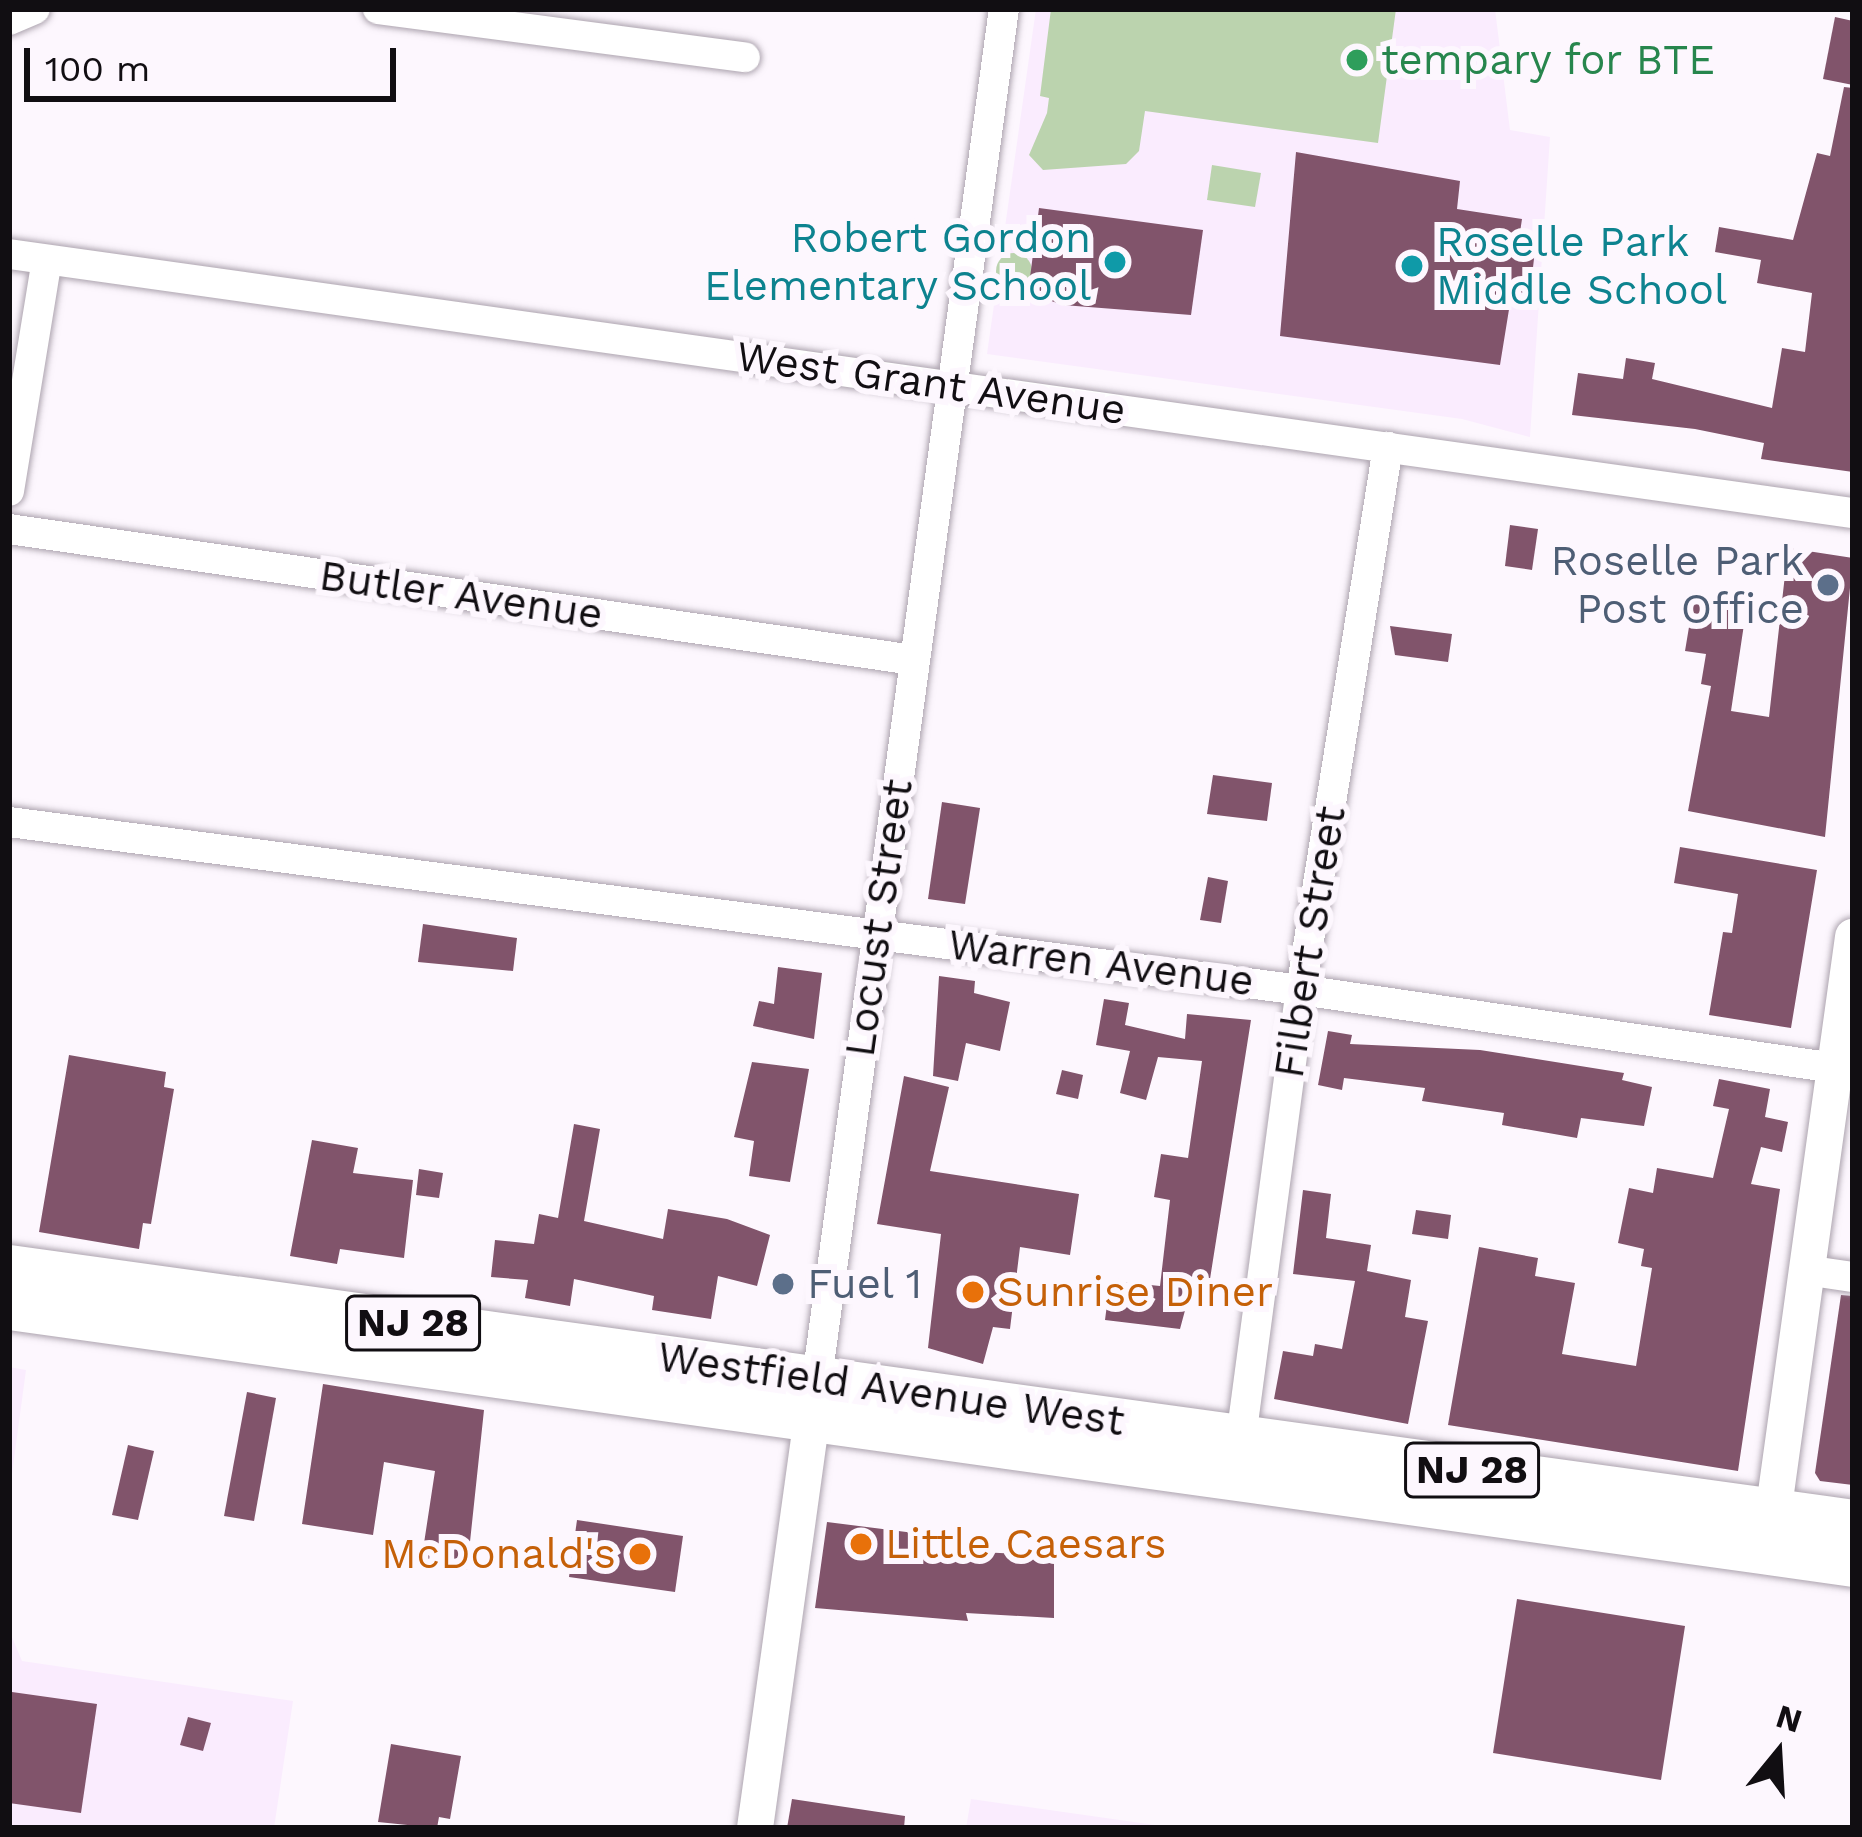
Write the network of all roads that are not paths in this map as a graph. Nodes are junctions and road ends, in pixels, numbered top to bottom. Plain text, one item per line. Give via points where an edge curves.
1 (35, 9) edge
2 (378, 9) edge
3 (1004, 9) edge
4 (9, 20) edge
5 (745, 57) dead end
6 (9, 254) edge
7 (47, 260) junction
8 (952, 386) junction
9 (1388, 447) junction
10 (9, 491) edge
11 (1853, 513) edge
12 (9, 529) edge
13 (914, 660) junction
14 (9, 822) edge
15 (876, 934) junction
16 (1853, 938) edge
17 (1301, 989) junction
18 (1835, 1068) junction
19 (9, 1267) edge
20 (1805, 1270) junction
21 (1853, 1277) edge
22 (9, 1307) edge
23 (190, 1311) junction
24 (814, 1399) junction
25 (1241, 1438) junction
26 (1853, 1522) edge
27 (1771, 1532) junction
28 (1853, 1564) edge
29 (755, 1828) edge

1 - 4 street
2 - 5 street
3 - 8 street, Locust Street
6 - 7 street, West Grant Avenue
7 - 8 street, West Grant Avenue
7 - 10 street
8 - 9 street, West Grant Avenue
8 - 13 street, Locust Street
9 - 11 street, West Grant Avenue
9 - 17 street, Filbert Street
12 - 13 street, Butler Avenue
13 - 15 street, Locust Street
14 - 15 street, Warren Avenue
15 - 17 street, Warren Avenue
15 - 24 street, Locust Street
16 - 18 street
17 - 18 street, Warren Avenue
17 - 25 street, Filbert Street
18 - 20 street
19 - 23 main road, Westfield Avenue West / NJ 28
20 - 21 street
20 - 27 street
22 - 23 main road, Westfield Avenue West / NJ 28
23 - 24 main road, Westfield Avenue West / NJ 28
24 - 25 main road, Westfield Avenue West / NJ 28
24 - 27 main road, Westfield Avenue West / NJ 28
24 - 29 street, Locust Street
25 - 27 main road, Westfield Avenue West / NJ 28
26 - 27 main road, NJ 28
27 - 28 main road, NJ 28

